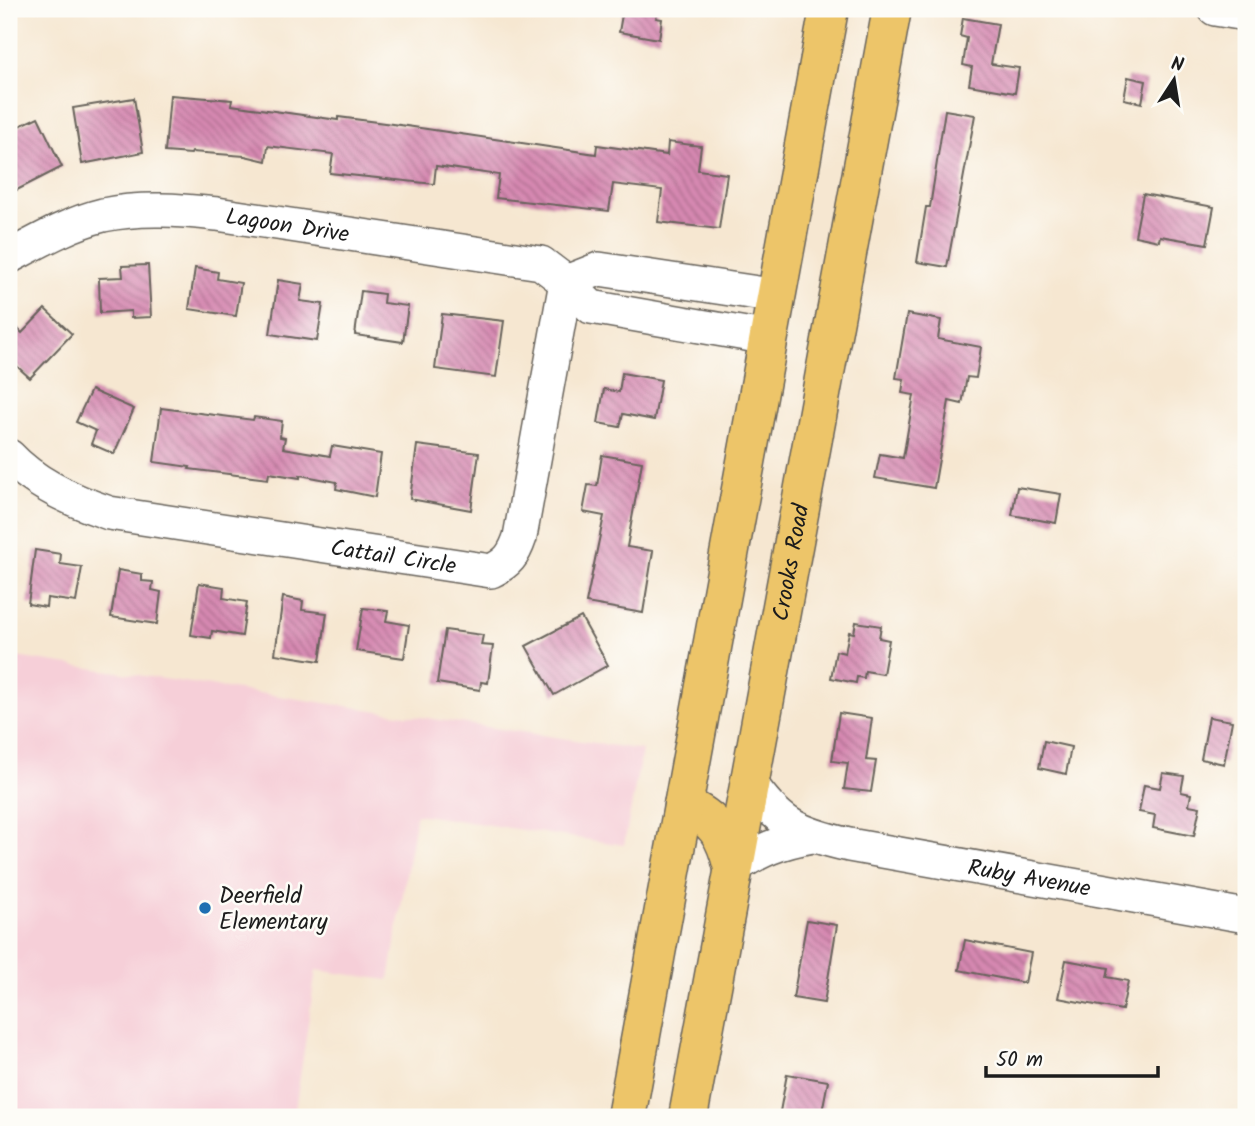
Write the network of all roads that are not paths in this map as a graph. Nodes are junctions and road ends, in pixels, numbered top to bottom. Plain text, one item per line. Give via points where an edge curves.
1 (829, 9) edge
2 (892, 9) edge
3 (1215, 9) edge
4 (1246, 14) edge
5 (9, 257) edge
6 (566, 282) junction
7 (777, 296) junction
8 (769, 338) junction
9 (749, 436) junction
10 (9, 456) edge
11 (803, 483) junction
12 (748, 781) junction
13 (682, 806) junction
14 (812, 836) junction
15 (733, 868) junction
16 (1246, 916) edge
17 (626, 1117) edge
18 (688, 1117) edge

1 - 7 main road
2 - 11 main road, Crooks Road
3 - 4 street
5 - 6 street, Lagoon Drive via 103,215 167,210 541,263
6 - 7 street via 599,269
6 - 8 street, Lagoon Drive via 591,307
6 - 10 street, Cattail Circle via 520,537 509,561 491,571 109,513 43,483
7 - 8 main road
8 - 9 main road
9 - 11 main road via 755,466 764,478 776,485
9 - 13 main road
11 - 12 main road, Crooks Road
12 - 14 street, Ruby Avenue via 775,815
12 - 15 main road, Crooks Road
13 - 15 main road via 699,812 720,831
13 - 17 main road
14 - 15 street, Ruby Avenue via 770,846
14 - 16 street, Ruby Avenue
15 - 18 main road, Crooks Road

